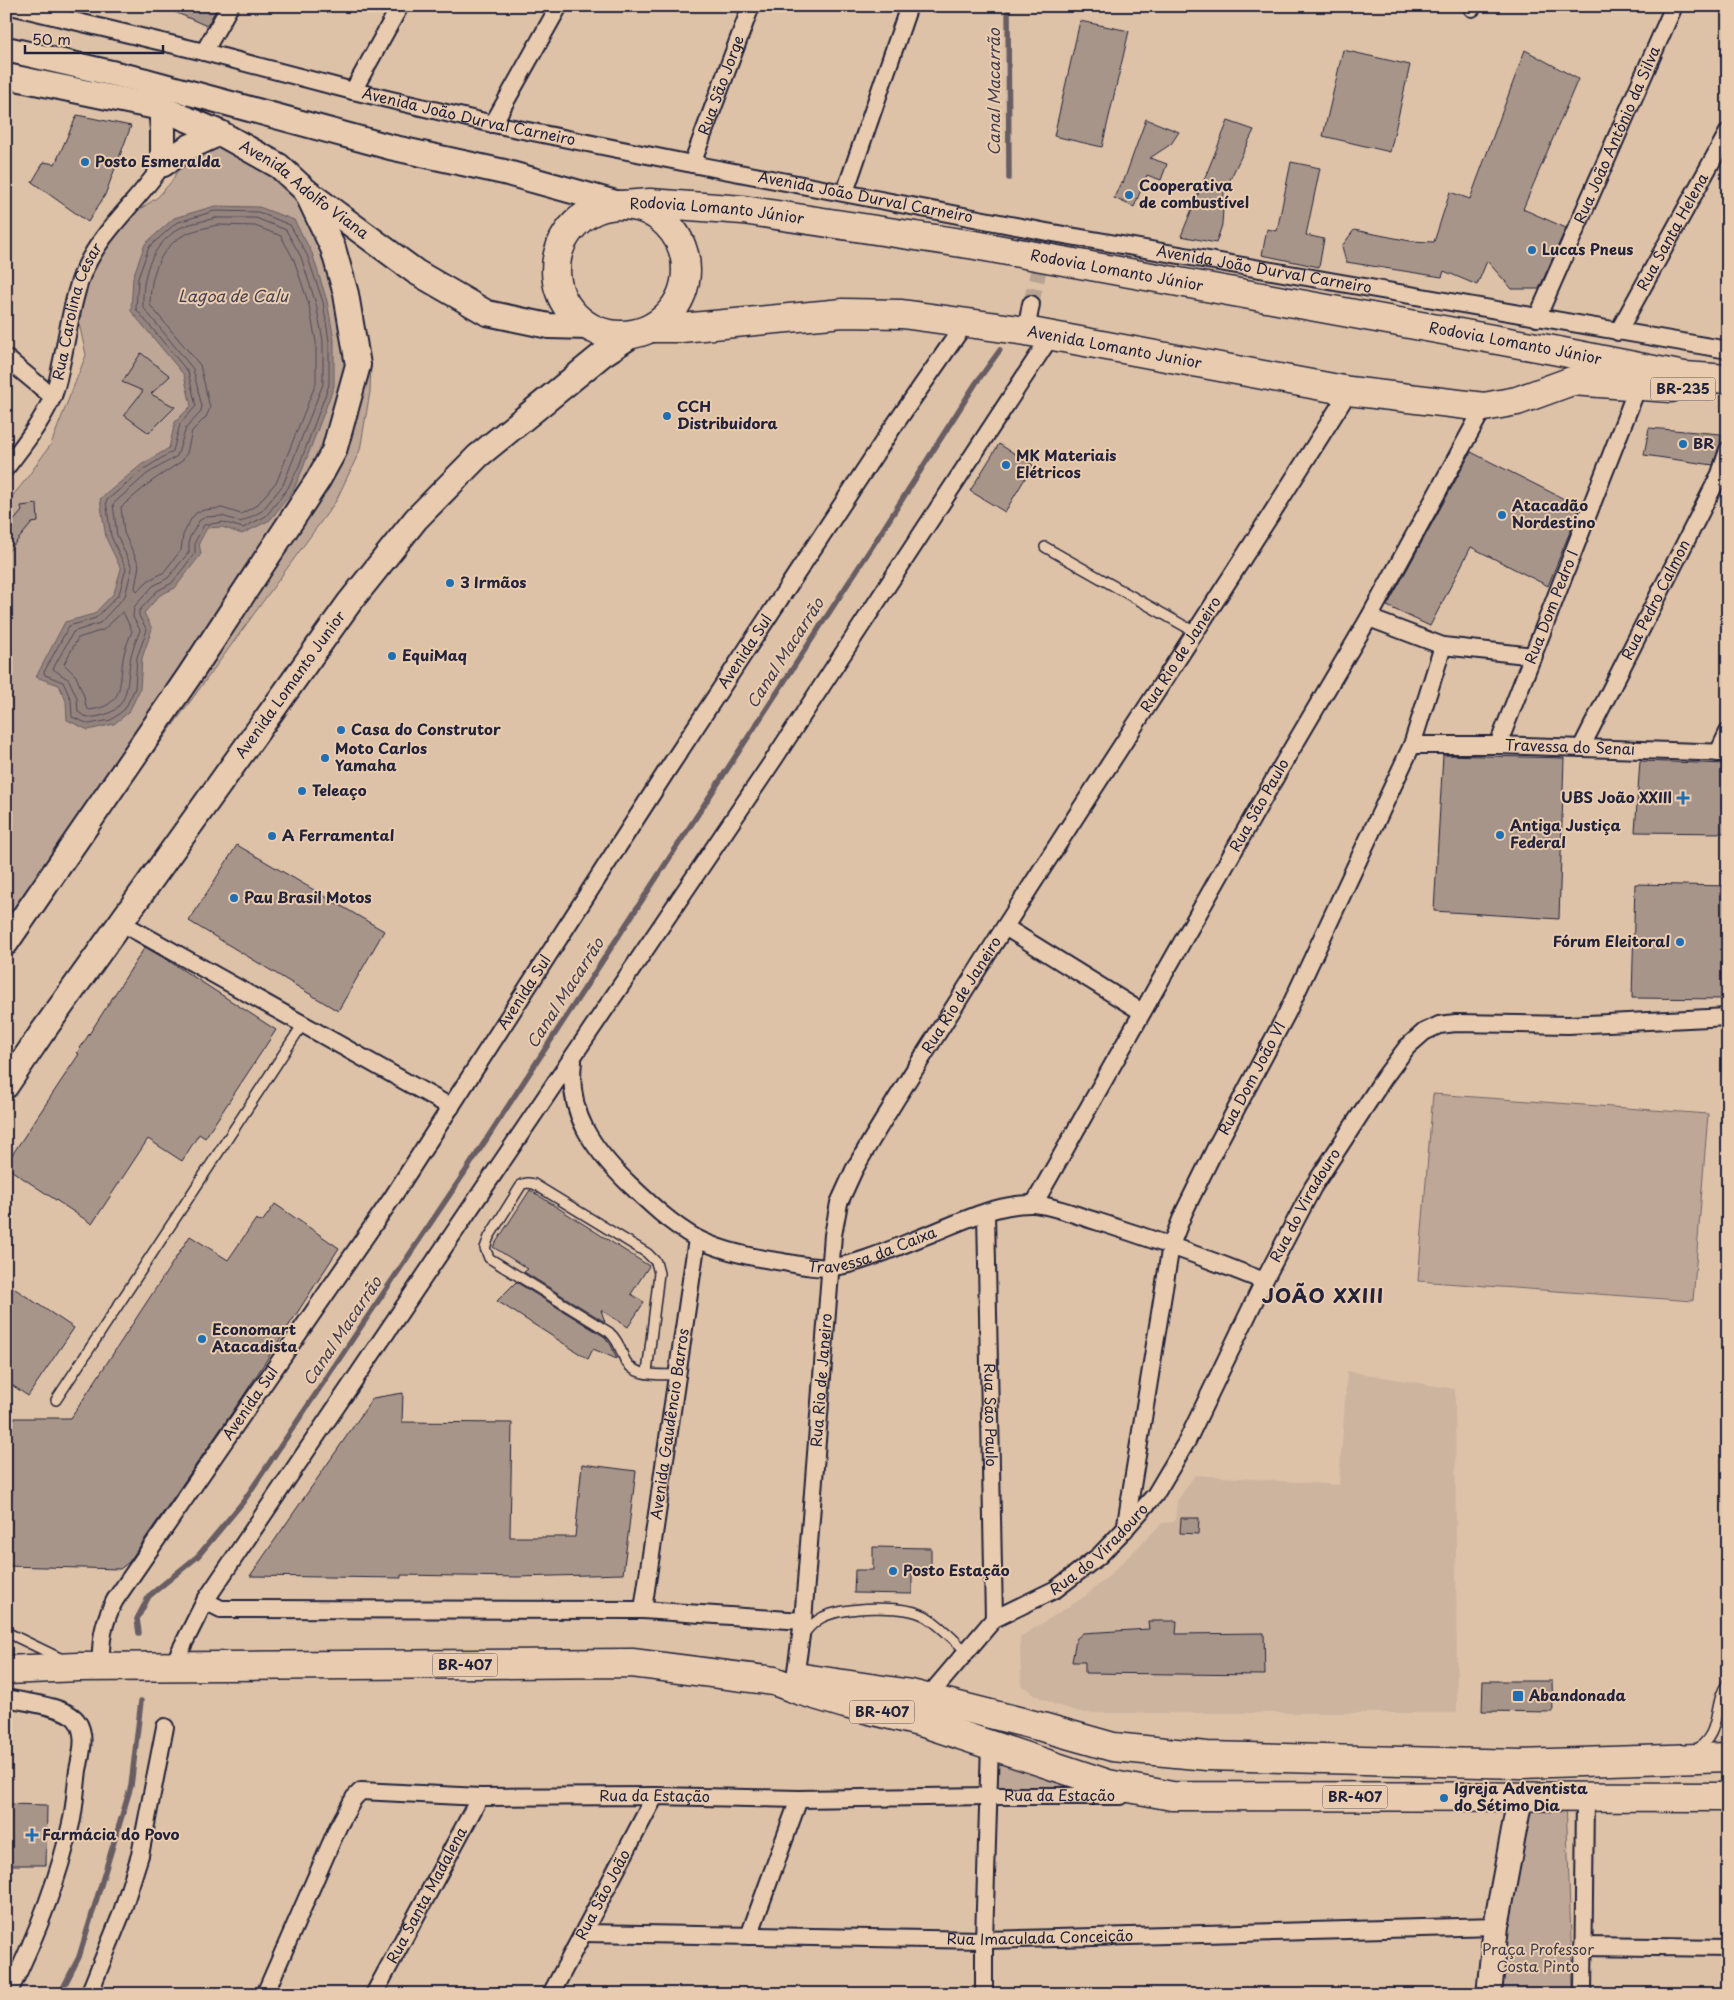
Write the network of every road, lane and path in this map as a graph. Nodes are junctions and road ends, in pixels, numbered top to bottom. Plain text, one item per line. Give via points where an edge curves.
1 (11, 6) edge
2 (230, 6) edge
3 (400, 6) edge
4 (559, 6) edge
5 (752, 6) edge
6 (909, 6) edge
7 (1672, 7) edge
8 (6, 49) edge
9 (204, 52) junction
10 (6, 76) edge
11 (353, 90) junction
12 (161, 108) junction
13 (493, 124) junction
14 (1728, 132) edge
15 (220, 133) junction
16 (163, 164) junction
17 (692, 164) junction
18 (306, 191) junction
19 (845, 192) junction
20 (623, 205) junction
21 (1047, 232) junction
22 (1043, 250) tunnel mouth
23 (1031, 304) tunnel mouth
24 (1537, 318) junction
25 (966, 322) junction
26 (589, 327) junction
27 (642, 332) junction
28 (1618, 332) junction
29 (1038, 334) junction
30 (1728, 350) edge
31 (6, 358) edge
32 (1728, 379) edge
33 (1572, 381) joint
34 (1638, 386) junction
35 (1349, 391) junction
36 (1728, 392) edge
37 (53, 397) junction
38 (1484, 407) junction
39 (1728, 450) edge
40 (6, 468) edge
41 (1045, 547) dead end
42 (1369, 618) junction
43 (1195, 632) junction
44 (1444, 646) junction
45 (1534, 656) junction
46 (1728, 732) edge
47 (1412, 744) junction
48 (1498, 745) junction
49 (1580, 748) junction
50 (1723, 753) edge
51 (120, 922) junction
52 (1005, 927) junction
53 (6, 943) edge
54 (1142, 1012) junction
55 (1728, 1017) edge
56 (303, 1024) junction
57 (573, 1059) junction
58 (6, 1086) edge
59 (451, 1107) junction
60 (1034, 1204) junction
61 (986, 1212) junction
62 (697, 1239) junction
63 (1171, 1245) junction
64 (831, 1268) junction
65 (1264, 1281) junction
66 (647, 1373) junction
67 (676, 1375) junction
68 (56, 1400) dead end
69 (1124, 1530) junction
70 (205, 1600) junction
71 (643, 1610) junction
72 (994, 1619) junction
73 (803, 1621) junction
74 (6, 1632) edge
75 (800, 1639) junction
76 (966, 1651) junction
77 (90, 1667) junction
78 (153, 1667) junction
79 (6, 1670) edge
80 (785, 1679) junction
81 (1728, 1682) edge
82 (6, 1698) edge
83 (928, 1698) junction
84 (166, 1727) dead end
85 (990, 1744) junction
86 (1728, 1757) edge
87 (1676, 1759) junction
88 (655, 1796) junction
89 (988, 1796) junction
90 (1172, 1796) junction
91 (480, 1797) junction
92 (1584, 1797) junction
93 (1728, 1797) edge
94 (1520, 1798) junction
95 (799, 1800) junction
96 (1496, 1926) junction
97 (584, 1933) junction
98 (749, 1936) junction
99 (984, 1940) junction
100 (1582, 1946) junction
101 (1728, 1948) edge
102 (8, 1994) edge
103 (89, 1994) edge
104 (265, 1994) edge
105 (374, 1994) edge
106 (551, 1994) edge
107 (984, 1994) edge
108 (1489, 1994) edge
109 (1583, 1994) edge

1 - 9 street, Avenida João Durval Carneiro
2 - 9 street
3 - 11 street
4 - 13 street
5 - 17 street, Rua São Jorge
6 - 19 street
7 - 24 street, Rua João Antônio da Silva
8 - 20 main road, Rodovia Lomanto Júnior via 146,81 390,148 504,172
9 - 11 street, Avenida João Durval Carneiro
10 - 12 main road, Avenida Adolfo Viana
11 - 13 street, Avenida João Durval Carneiro
12 - 15 main road, Avenida Adolfo Viana
12 - 16 main road
13 - 17 street, Avenida João Durval Carneiro
14 - 28 street, Rua Santa Helena
15 - 16 main road via 188,147
15 - 18 main road, Avenida Adolfo Viana via 279,166
16 - 37 street, Rua Carolina César via 114,222 83,274
17 - 19 street, Avenida João Durval Carneiro
18 - 26 main road, Avenida Adolfo Viana via 416,272 487,313 549,326
18 - 53 main road via 333,248 346,294 358,365 334,450 313,488 215,637
19 - 21 street, Avenida João Durval Carneiro
20 - 26 highway via 603,208 584,217 570,231 560,250 556,272 560,293 572,313
20 - 27 highway via 643,209 661,219 676,234 684,252 687,273 682,295 670,314
20 - 32 highway, Rodovia Lomanto Júnior / BR-235 via 650,203 743,210 975,245 1684,376
21 - 22 street
21 - 24 street, Avenida João Durval Carneiro
23 - 29 street
24 - 28 street, Avenida João Durval Carneiro
25 - 27 highway, Avenida Lomanto Junior via 902,314 843,313
25 - 29 highway, Avenida Lomanto Junior
25 - 59 street, Avenida Sul via 666,772
26 - 27 highway via 610,335
27 - 51 main road, Avenida Lomanto Junior via 603,354 478,456 416,519 349,603
28 - 30 street, Avenida João Durval Carneiro
29 - 35 highway, Avenida Lomanto Junior
29 - 57 street via 774,759
31 - 37 street
33 - 34 highway, Rodovia Lomanto Júnior / BR-235
33 - 38 highway, Avenida Lomanto Junior via 1517,401
34 - 36 highway, Rodovia Lomanto Júnior / BR-235
34 - 45 street, Rua Dom Pedro I
35 - 38 highway, Avenida Lomanto Junior
35 - 43 street, Rua Rio de Janeiro
37 - 40 street, Rua Carolina César via 38,425
38 - 42 street, Rua São Paulo
39 - 49 street, Rua Pedro Calmon via 1720,474
41 - 43 lane
42 - 44 street
42 - 54 street, Rua São Paulo
43 - 52 street, Rua Rio de Janeiro
44 - 45 street
44 - 47 street, Rua Dom João VI
45 - 48 street, Rua Dom Pedro I
46 - 50 street
47 - 48 street, Travessa do Senai
47 - 63 street, Rua Dom João VI via 1287,1013 1217,1145
48 - 49 street, Travessa do Senai
49 - 50 street, Travessa do Senai
51 - 56 street
51 - 58 main road, Avenida Lomanto Junior
52 - 54 street
52 - 64 street, Rua Rio de Janeiro via 854,1170 839,1203
54 - 60 street, Rua São Paulo
55 - 65 street, Rua do Viradouro via 1568,1025 1456,1023 1424,1032 1407,1047 1384,1078 1314,1187
56 - 59 street
56 - 68 lane
57 - 62 street, Travessa da Caixa via 571,1080 576,1106 604,1160 649,1203
57 - 70 street
59 - 77 street, Avenida Sul via 115,1600 106,1615
60 - 61 street, Travessa da Caixa
60 - 63 street, Travessa da Caixa
61 - 64 street, Travessa da Caixa
61 - 72 street, Rua São Paulo
62 - 64 street, Travessa da Caixa via 764,1259
62 - 67 street, Avenida Gaudêncio Barros
63 - 65 street, Travessa da Caixa
63 - 69 street, Rua Dom João VI
64 - 73 street, Rua Rio de Janeiro
65 - 69 street, Rua do Viradouro via 1187,1441 1155,1495
66 - 66 lane via 659,1273 656,1262 647,1253 534,1184 522,1184 489,1237 485,1248 489,1258 608,1332 621,1348 629,1366
66 - 67 lane
67 - 71 street, Avenida Gaudêncio Barros
69 - 72 street, Rua do Viradouro via 1099,1556 1056,1589
70 - 71 street via 228,1610
70 - 78 street
71 - 73 street
72 - 76 street, Rua do Viradouro
73 - 75 street, Rua Rio de Janeiro
74 - 77 lane
75 - 76 lane via 810,1626 824,1617 869,1609 905,1610 925,1616
75 - 80 street, Rua Rio de Janeiro
76 - 83 street, Rua do Viradouro
77 - 78 highway, BR-407
77 - 79 highway, BR-407
78 - 80 highway, BR-407 via 632,1663
80 - 83 highway, BR-407 via 854,1685
80 - 85 highway, BR-407 via 798,1690
81 - 87 lane via 1707,1742
82 - 102 street via 72,1715 78,1722 82,1739 72,1818 59,1866 25,1959
83 - 87 highway, BR-407 via 1113,1747 1207,1756 1521,1764
84 - 103 street via 140,1855 121,1915
85 - 89 street
85 - 90 highway, BR-407 via 1108,1784
86 - 87 highway, BR-407
88 - 91 street, Rua da Estação
88 - 95 street, Rua da Estação
88 - 97 street, Rua São João
89 - 90 street, Rua da Estação
89 - 95 street, Rua da Estação
89 - 99 street
90 - 94 highway, BR-407
91 - 104 street, Rua da Estação via 361,1791 338,1827
91 - 105 street, Rua Santa Madalena
92 - 93 highway, BR-407
92 - 94 highway, BR-407
92 - 100 street
94 - 96 main road
95 - 98 street
96 - 99 street, Rua Imaculada Conceição
96 - 108 main road
97 - 98 street, Rua Imaculada Conceição
97 - 106 street, Rua São João
98 - 99 street, Rua Imaculada Conceição
99 - 107 street
100 - 101 street
100 - 109 street

